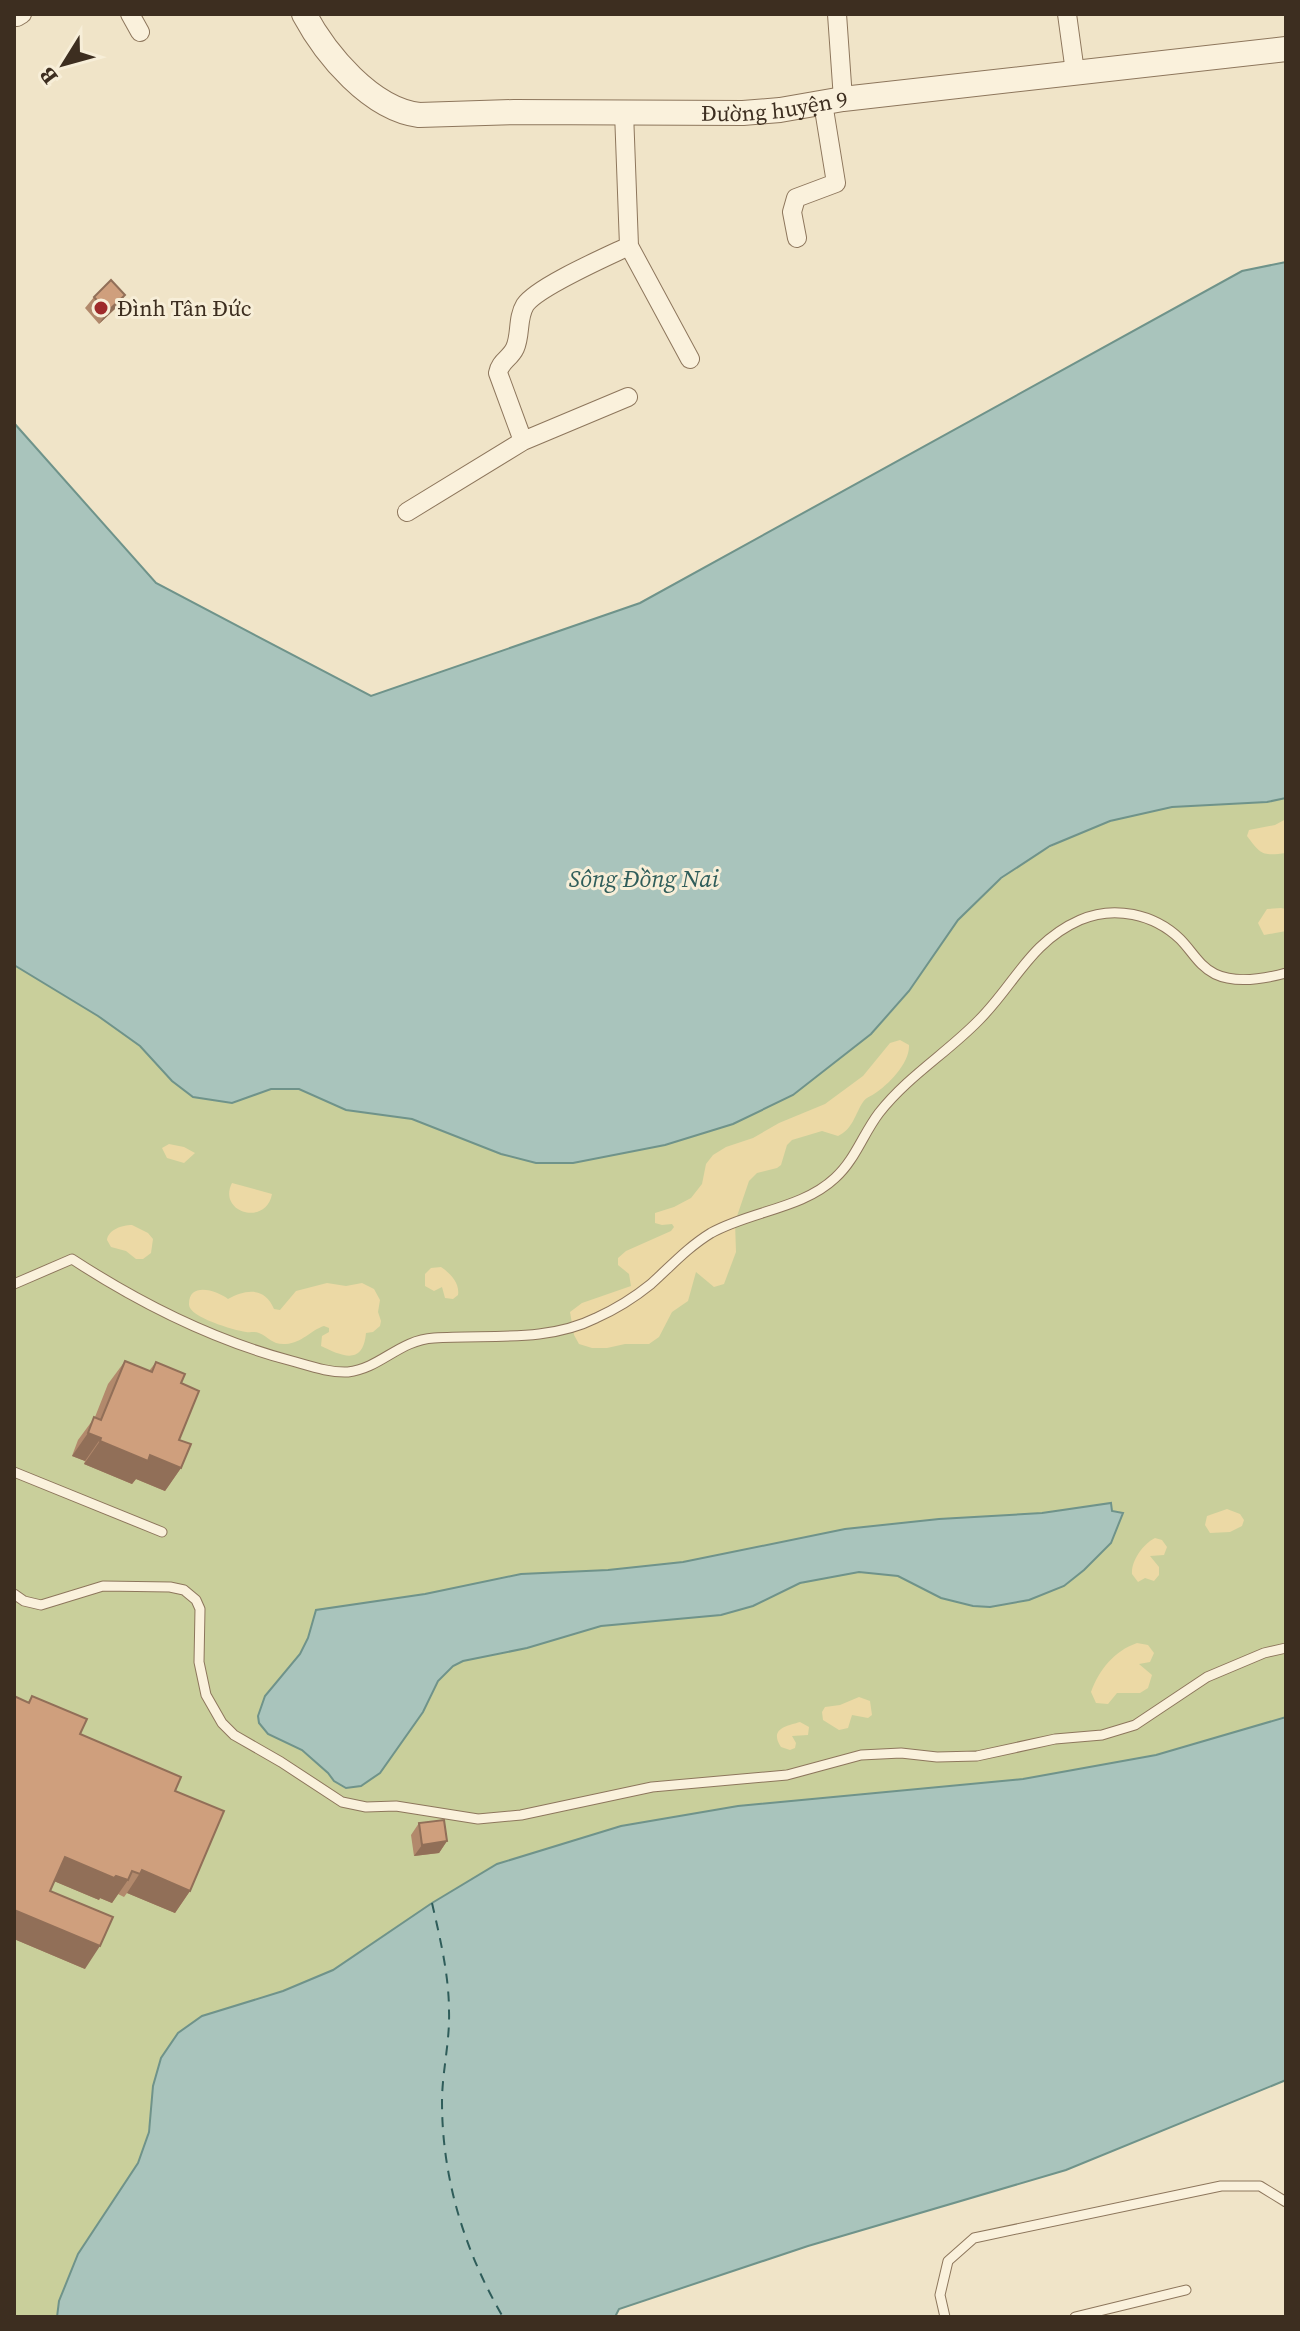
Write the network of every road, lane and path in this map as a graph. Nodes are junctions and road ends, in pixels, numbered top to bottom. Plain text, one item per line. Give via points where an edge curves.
1 (130, 14) edge
2 (304, 14) edge
3 (837, 14) edge
4 (1067, 14) edge
5 (140, 32) dead end
6 (1286, 49) edge
7 (1075, 72) junction
8 (833, 101) junction
9 (624, 112) junction
10 (797, 238) dead end
11 (629, 246) junction
12 (690, 359) dead end
13 (628, 397) dead end
14 (523, 441) junction
15 (407, 512) dead end
16 (1286, 973) edge
17 (14, 1284) edge
18 (14, 1472) edge
19 (162, 1532) dead end
20 (14, 1594) edge
21 (1286, 1648) edge
22 (1286, 2202) edge
23 (1186, 2290) dead end
24 (945, 2317) edge
25 (1075, 2317) edge

1 - 5 street
2 - 9 street, Đường huyện 9 via 343,69 381,102 403,113
3 - 8 street
4 - 7 street
6 - 7 street, Đường huyện 9
7 - 8 street, Đường huyện 9
8 - 9 street, Đường huyện 9 via 743,113
8 - 10 street via 836,183 796,198 792,212
9 - 11 street
11 - 12 street
11 - 14 street via 544,290 523,309 516,347 498,373
13 - 14 street
14 - 15 street
16 - 17 lane via 1236,979 1214,974 1167,929 1132,914 1104,913 1076,922 1038,949 981,1018 890,1101 834,1179 810,1195 709,1235 627,1301 568,1329 418,1340 369,1366 336,1372 199,1331 72,1259
18 - 19 lane
20 - 21 lane via 41,1605 103,1586 184,1590 196,1600 202,1618 199,1662 206,1695 234,1735 342,1802 478,1819 662,1786 787,1775 861,1755 977,1756 1102,1735 1135,1725 1207,1677
22 - 24 lane via 1260,2186 1221,2186 974,2238 948,2261 940,2295
23 - 25 lane

